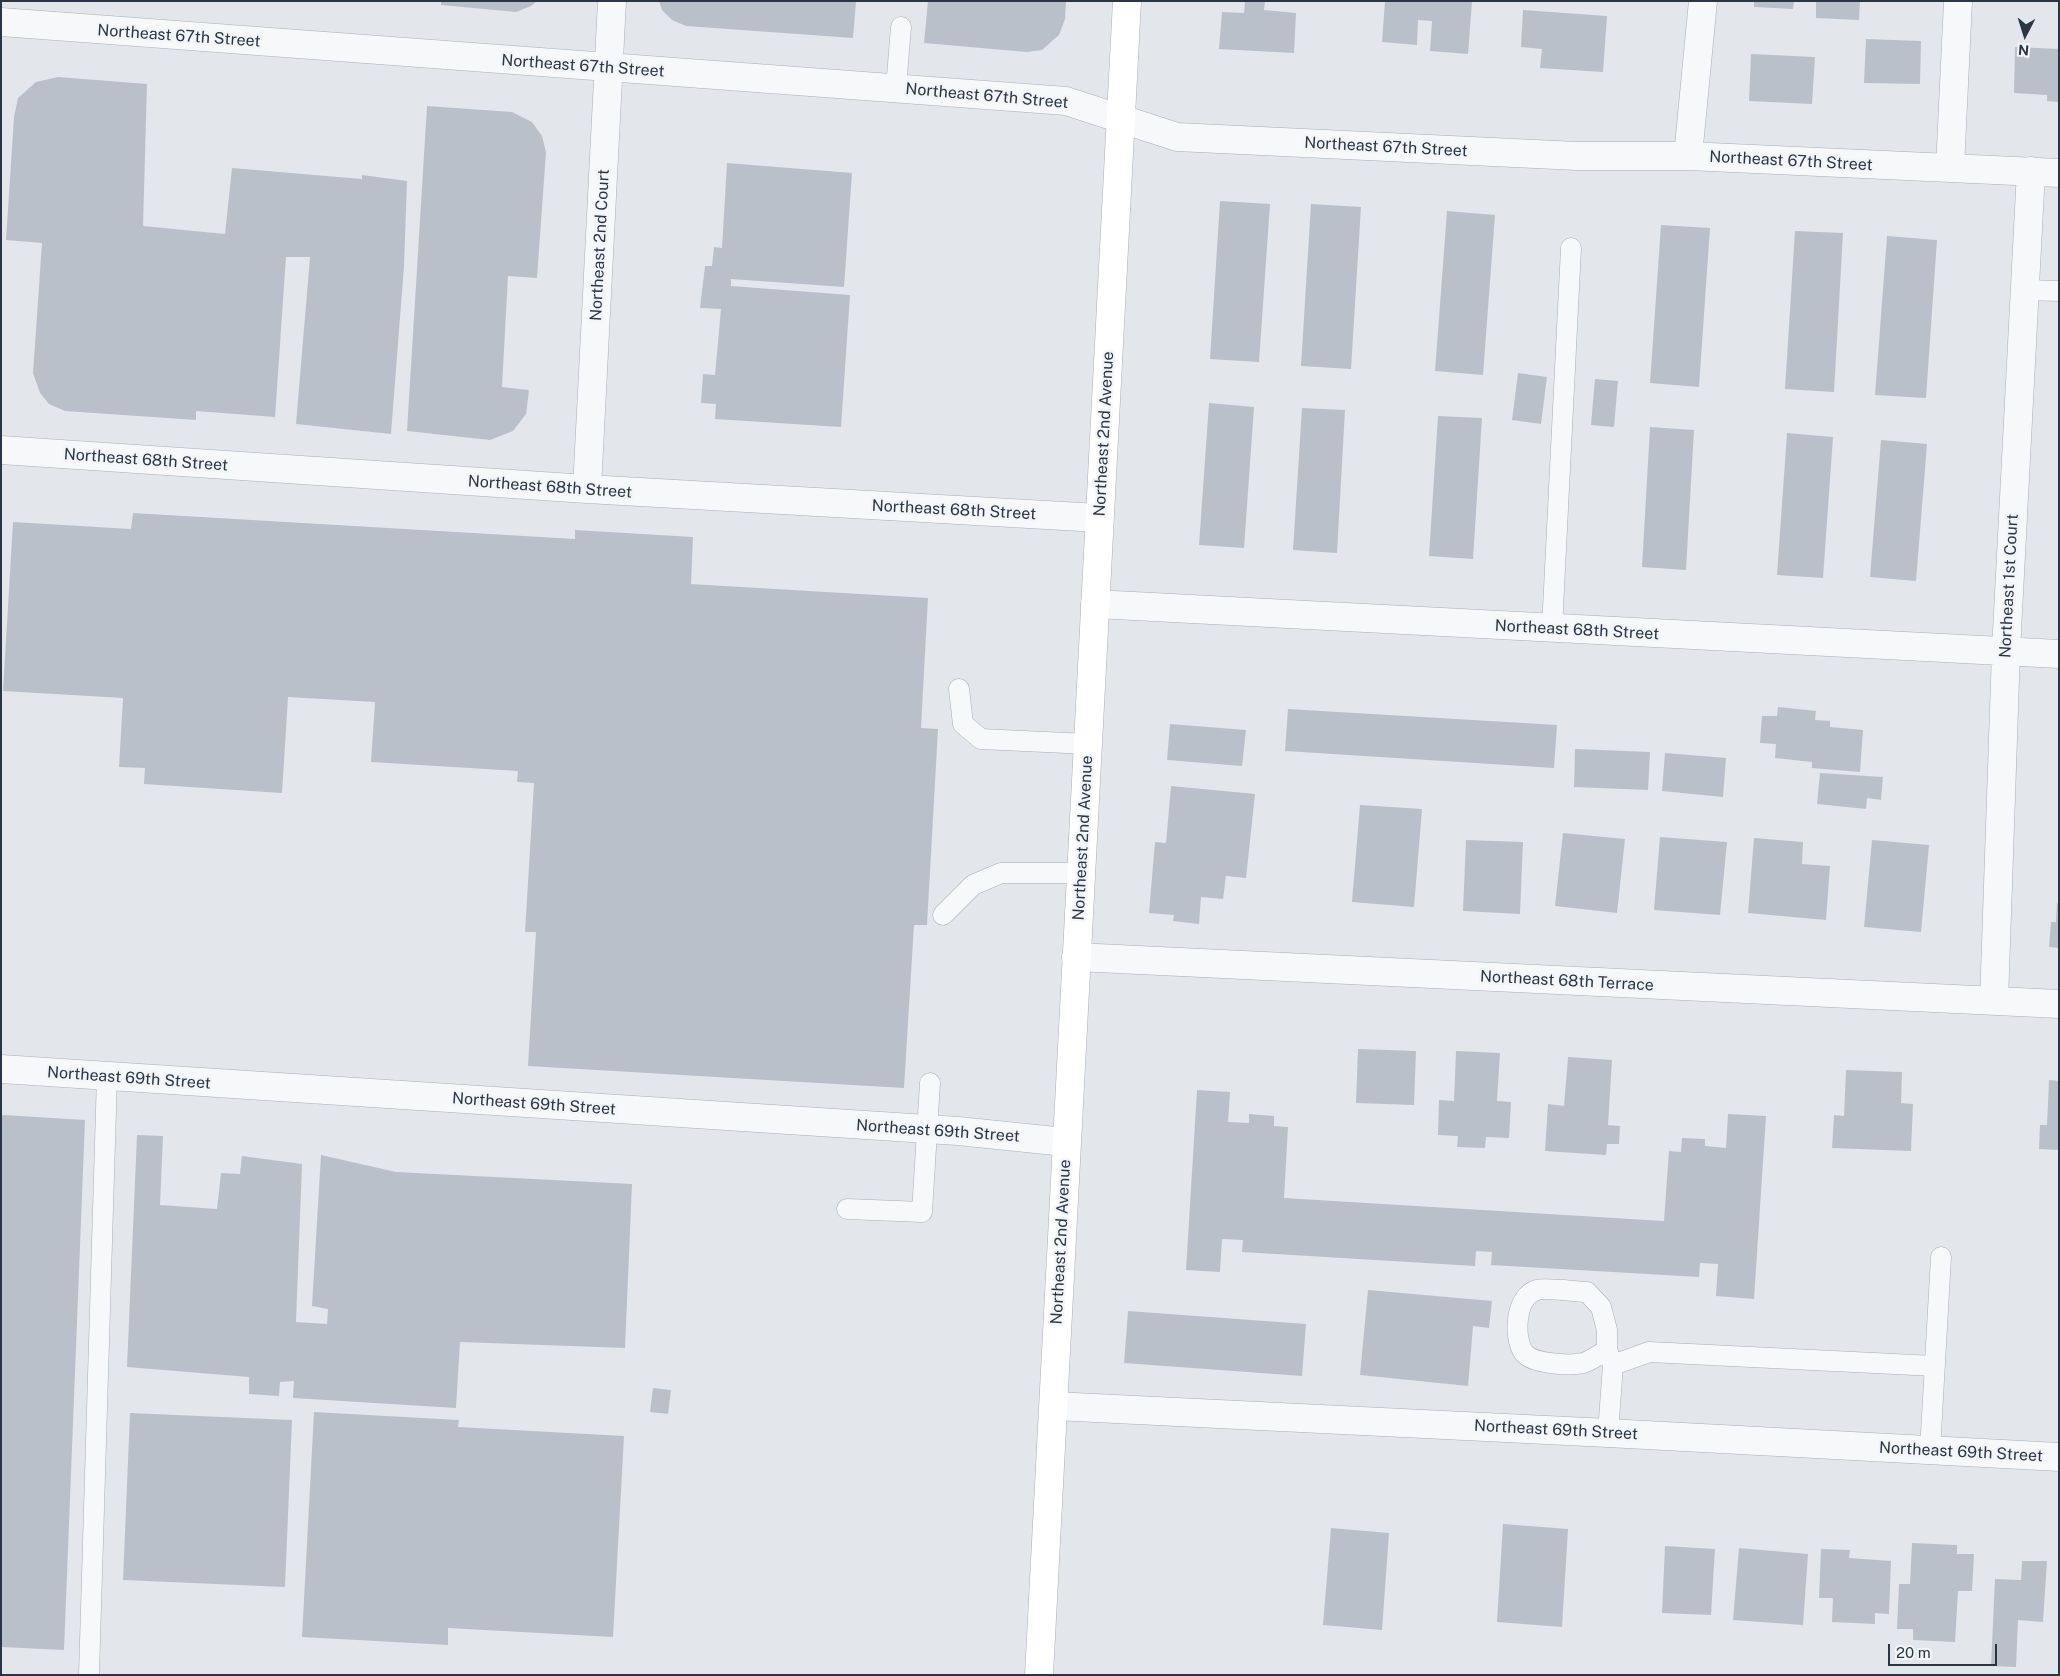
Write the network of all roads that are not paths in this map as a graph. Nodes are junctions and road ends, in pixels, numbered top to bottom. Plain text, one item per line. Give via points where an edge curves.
1 (612, 1) edge
2 (1126, 1) edge
3 (1703, 1) edge
4 (1958, 1) edge
5 (1, 22) edge
6 (901, 27) dead end
7 (610, 68) junction
8 (896, 88) junction
9 (1120, 117) junction
10 (1688, 156) junction
11 (1950, 168) junction
12 (2031, 172) junction
13 (2059, 173) edge
14 (1571, 248) dead end
15 (2024, 290) junction
16 (2059, 291) edge
17 (1, 450) edge
18 (587, 489) junction
19 (1099, 518) junction
20 (1095, 604) junction
21 (1552, 629) junction
22 (2006, 651) junction
23 (2059, 654) edge
24 (959, 690) dead end
25 (1088, 744) junction
26 (1081, 873) junction
27 (944, 915) dead end
28 (1076, 957) junction
29 (1994, 1001) junction
30 (2059, 1004) edge
31 (1, 1069) edge
32 (108, 1076) junction
33 (930, 1083) dead end
34 (928, 1130) junction
35 (1065, 1142) junction
36 (847, 1209) dead end
37 (1941, 1257) dead end
38 (1610, 1358) junction
39 (1935, 1366) junction
40 (1054, 1406) junction
41 (1608, 1433) junction
42 (1930, 1451) junction
43 (2059, 1458) edge
44 (89, 1675) edge
45 (1039, 1675) edge

1 - 7 street, Northeast 2nd Court
2 - 9 main road, Northeast 2nd Avenue
3 - 10 street
4 - 11 street
5 - 7 street, Northeast 67th Street
6 - 8 lane
7 - 8 street, Northeast 67th Street
7 - 18 street, Northeast 2nd Court
8 - 9 street, Northeast 67th Street via 1066,101
9 - 10 street, Northeast 67th Street via 1177,137 1577,156
9 - 19 main road, Northeast 2nd Avenue
10 - 11 street, Northeast 67th Street
11 - 12 street, Northeast 67th Street
12 - 13 street, Northeast 67th Street
12 - 15 street, Northeast 1st Court
14 - 21 lane
15 - 16 lane
15 - 22 street, Northeast 1st Court
17 - 18 street, Northeast 68th Street
18 - 19 street, Northeast 68th Street
19 - 20 main road, Northeast 2nd Avenue
20 - 21 street, Northeast 68th Street
20 - 25 main road, Northeast 2nd Avenue
21 - 22 street, Northeast 68th Street
22 - 23 street, Northeast 68th Street
22 - 29 street, Northeast 1st Court
24 - 25 lane via 963,724 981,739
25 - 26 main road, Northeast 2nd Avenue
26 - 27 lane via 1001,873 973,885
26 - 28 main road, Northeast 2nd Avenue
28 - 29 street, Northeast 68th Terrace
28 - 35 main road, Northeast 2nd Avenue
29 - 30 street, Northeast 68th Terrace
31 - 32 street, Northeast 69th Street
32 - 34 street, Northeast 69th Street
32 - 44 lane
33 - 34 lane
34 - 35 street, Northeast 69th Street
34 - 36 lane via 922,1212
35 - 40 main road, Northeast 2nd Avenue
37 - 39 lane
38 - 38 lane via 1601,1307 1587,1292 1537,1290 1519,1309 1518,1342 1526,1355 1551,1364
38 - 39 lane via 1649,1352
38 - 41 lane
39 - 42 lane
40 - 41 street, Northeast 69th Street
40 - 45 main road, Northeast 2nd Avenue
41 - 42 street, Northeast 69th Street
42 - 43 street, Northeast 69th Street

